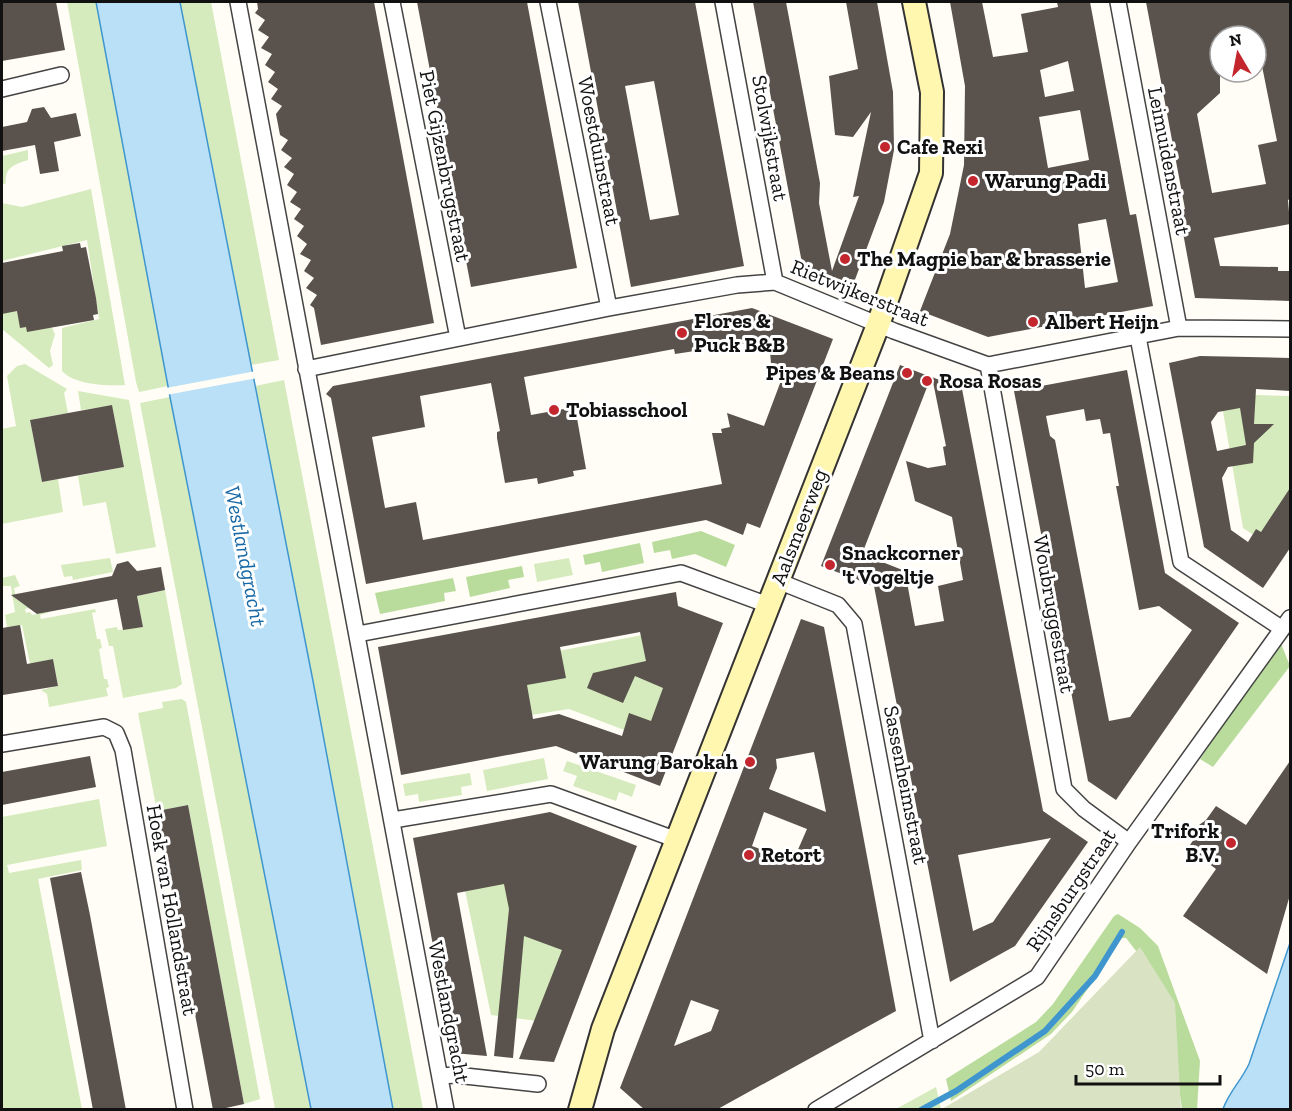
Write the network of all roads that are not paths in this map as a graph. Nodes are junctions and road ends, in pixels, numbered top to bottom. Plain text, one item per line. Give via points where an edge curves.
1 (238, 2) edge
2 (392, 2) edge
3 (549, 2) edge
4 (723, 2) edge
5 (914, 2) edge
6 (1118, 2) edge
7 (61, 75) dead end
8 (2, 89) edge
9 (775, 282) junction
10 (609, 308) junction
11 (878, 325) junction
12 (1179, 328) junction
13 (1290, 329) edge
14 (1138, 337) junction
15 (458, 338) junction
16 (988, 365) junction
17 (306, 369) junction
18 (778, 581) junction
19 (768, 605) junction
20 (1286, 623) edge
21 (358, 634) junction
22 (2, 744) edge
23 (393, 820) junction
24 (676, 840) junction
25 (1129, 842) junction
26 (600, 1040) junction
27 (932, 1041) junction
28 (440, 1076) junction
29 (538, 1084) dead end
30 (185, 1110) edge
31 (446, 1110) edge
32 (564, 1110) edge
33 (580, 1110) edge
34 (816, 1110) edge

1 - 17 street, Westlandgracht
2 - 15 street, Piet Gijzenbrugstraat
3 - 10 street, Woestduinstraat
4 - 9 street, Stolwijkstraat
5 - 11 main road, Aalsmeerweg via 932,92 931,173
6 - 12 street, Leimuidenstraat
7 - 8 street
9 - 10 street, Rietwijkerstraat
9 - 11 street, Rietwijkerstraat
10 - 15 street, Rietwijkerstraat
11 - 16 street, Rietwijkerstraat
11 - 18 main road, Aalsmeerweg
12 - 13 street
12 - 14 street
14 - 16 street
14 - 20 street via 1181,562
15 - 17 street, Rietwijkerstraat
16 - 25 street, Woubruggestraat via 1064,789
17 - 21 street, Westlandgracht
18 - 19 main road, Aalsmeerweg
18 - 27 street, Sassenheimstraat via 838,604 854,624
19 - 21 street via 681,573
19 - 24 main road, Aalsmeerweg
20 - 25 street, Rijnsburgstraat
21 - 23 street, Westlandgracht
22 - 30 street, Hoek van Hollandstraat via 104,726 116,733 123,750
23 - 24 street via 551,794
23 - 28 street, Westlandgracht
24 - 26 main road, Aalsmeerweg
25 - 27 street, Rijnsburgstraat via 1037,977
26 - 32 main road via 581,1070
26 - 33 main road
27 - 34 street, Rijnsburgstraat
28 - 29 street
28 - 31 street, Westlandgracht

